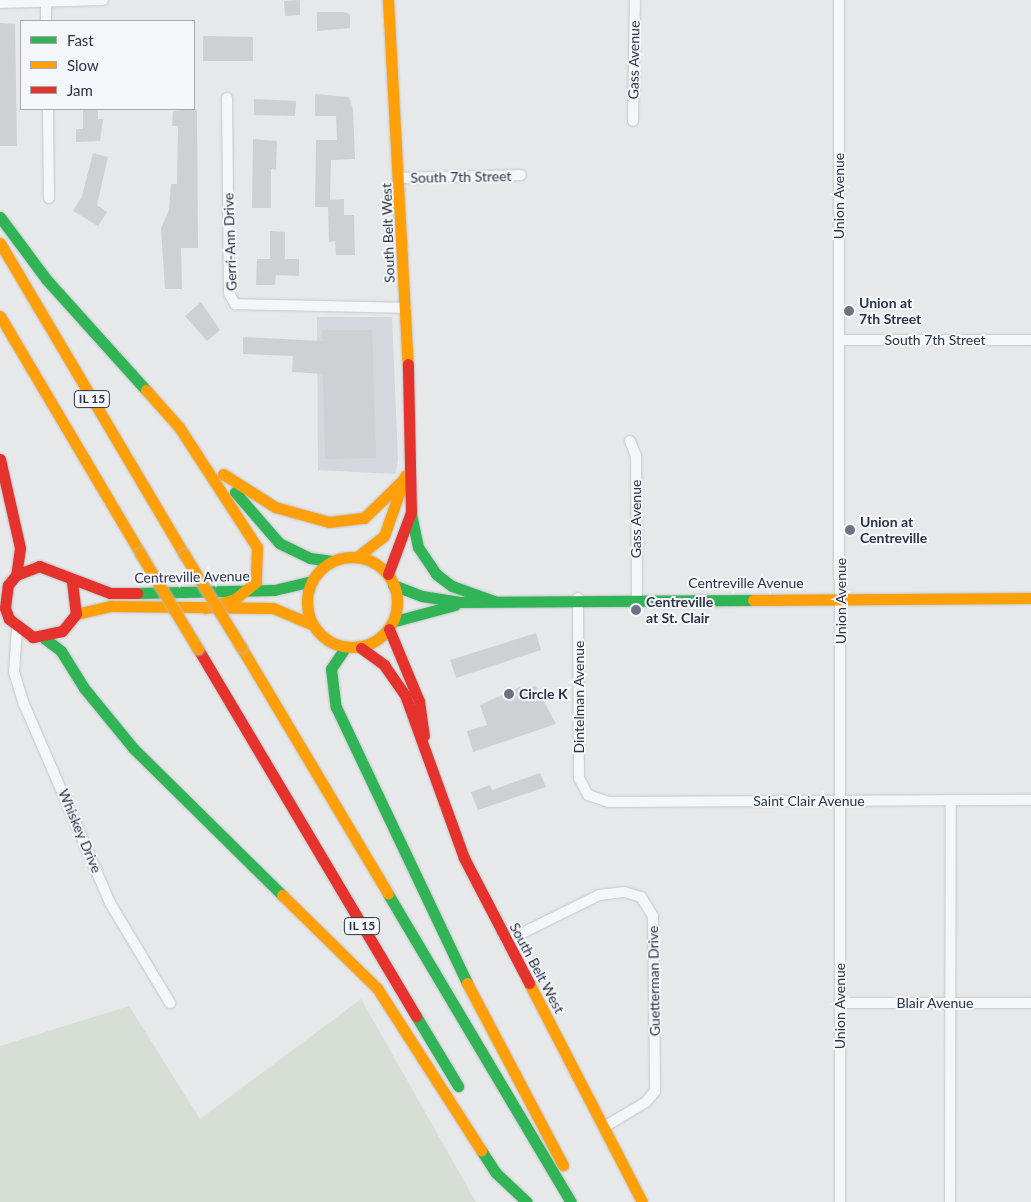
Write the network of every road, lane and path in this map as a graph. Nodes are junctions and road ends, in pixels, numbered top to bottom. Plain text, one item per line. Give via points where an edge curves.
1 (103, 0) edge
2 (388, 0) edge
3 (635, 0) edge
4 (839, 0) edge
5 (46, 1) junction
6 (0, 2) edge
7 (46, 20) edge
8 (227, 98) dead end
9 (48, 110) edge
10 (633, 121) dead end
11 (521, 176) dead end
12 (401, 178) junction
13 (49, 198) dead end
14 (0, 217) edge
15 (0, 243) edge
16 (406, 308) junction
17 (0, 316) edge
18 (838, 340) junction
19 (1031, 340) edge
20 (179, 427) junction
21 (630, 440) dead end
22 (0, 458) edge
23 (409, 466) junction
24 (223, 474) junction
25 (403, 480) junction
26 (410, 512) junction
27 (356, 557) junction
28 (332, 561) junction
29 (16, 575) junction
30 (391, 579) junction
31 (312, 581) junction
32 (72, 582) junction
33 (4, 587) edge
34 (248, 591) junction
35 (578, 598) junction
36 (637, 598) junction
37 (841, 598) junction
38 (1031, 598) edge
39 (460, 602) junction
40 (496, 602) junction
41 (205, 608) junction
42 (76, 614) junction
43 (9, 621) edge
44 (312, 624) junction
45 (392, 625) junction
46 (38, 637) junction
47 (345, 648) junction
48 (361, 648) junction
49 (17, 650) junction
50 (424, 740) junction
51 (588, 795) joint
52 (1031, 800) edge
53 (841, 801) junction
54 (951, 801) junction
55 (506, 941) junction
56 (952, 1002) junction
57 (170, 1003) dead end
58 (840, 1003) junction
59 (1031, 1003) edge
60 (466, 1100) dead end
61 (482, 1125) dead end
62 (604, 1127) junction
63 (570, 1201) edge
64 (527, 1202) edge
65 (642, 1202) edge
66 (840, 1202) edge
67 (950, 1202) edge

1 - 5 street
2 - 12 main road, South Belt West
3 - 10 street, Gass Avenue
4 - 18 street, Union Avenue
5 - 6 street
5 - 7 street
8 - 16 street, Gerri-Ann Drive via 229,293 235,304
9 - 13 street
11 - 12 street, South 7th Street
12 - 16 main road, South Belt West
14 - 20 main road via 46,279
15 - 63 main road, IL 15, bridge
16 - 23 main road, South Belt West
17 - 60 main road, IL 15, bridge
18 - 19 street, South 7th Street
18 - 37 street, Union Avenue
20 - 24 main road, South Belt West via 204,446
20 - 34 main road via 257,548 260,568
21 - 36 street, Gass Avenue via 636,456
22 - 29 main road via 19,538
23 - 25 main road, South Belt West
23 - 26 main road, South Belt West
24 - 25 main road via 275,507 329,522 364,518
24 - 28 main road, South Belt West via 280,542 310,558
25 - 27 main road, South Belt West via 394,518 384,536
26 - 30 main road, South Belt West
26 - 40 main road via 418,547 436,574 452,586
27 - 28 main road, South Belt West
27 - 30 main road
28 - 31 main road
29 - 32 main road, Centreville Avenue via 26,568 51,567
29 - 33 main road
30 - 39 main road, Centreville Avenue via 422,596
30 - 45 main road, South Belt West via 398,604
31 - 34 main road, Centreville Avenue via 293,588
31 - 44 main road via 307,595
32 - 34 main road, Centreville Avenue via 110,593
32 - 42 main road
33 - 43 main road
34 - 41 main road
35 - 36 main road, Centreville Avenue
35 - 40 main road, Centreville Avenue
35 - 51 street, Dintelman Avenue via 579,778
36 - 37 main road, Centreville Avenue
37 - 38 main road, Centreville Avenue
37 - 53 street, Union Avenue
39 - 40 main road, Centreville Avenue
39 - 45 main road, Centreville Avenue
41 - 42 main road, Centreville Avenue via 112,606
41 - 44 main road, Centreville Avenue via 273,608
42 - 46 main road via 62,631
43 - 46 main road
43 - 49 street, Whiskey Drive
44 - 47 main road via 324,639
45 - 48 main road
45 - 50 main road, South Belt West via 421,707
46 - 49 street
46 - 64 main road via 61,651 134,749 377,988 496,1173
47 - 48 main road
47 - 63 main road via 331,669 336,707 453,956 564,1168
48 - 50 main road, South Belt West via 397,682
49 - 57 street, Whiskey Drive via 14,672 24,704 110,902
50 - 55 main road, South Belt West via 461,850
51 - 53 street, Saint Clair Avenue via 608,802
52 - 54 street, Saint Clair Avenue
53 - 54 street, Saint Clair Avenue
53 - 58 street, Union Avenue
54 - 56 street
55 - 62 main road, South Belt West
55 - 62 street, Guetterman Drive via 599,895 624,892 641,897 653,916 655,1091 646,1102
56 - 58 street, Blair Avenue
56 - 59 street, Blair Avenue
56 - 67 street
58 - 66 street, Union Avenue
61 - 64 main road
62 - 65 main road, South Belt West

